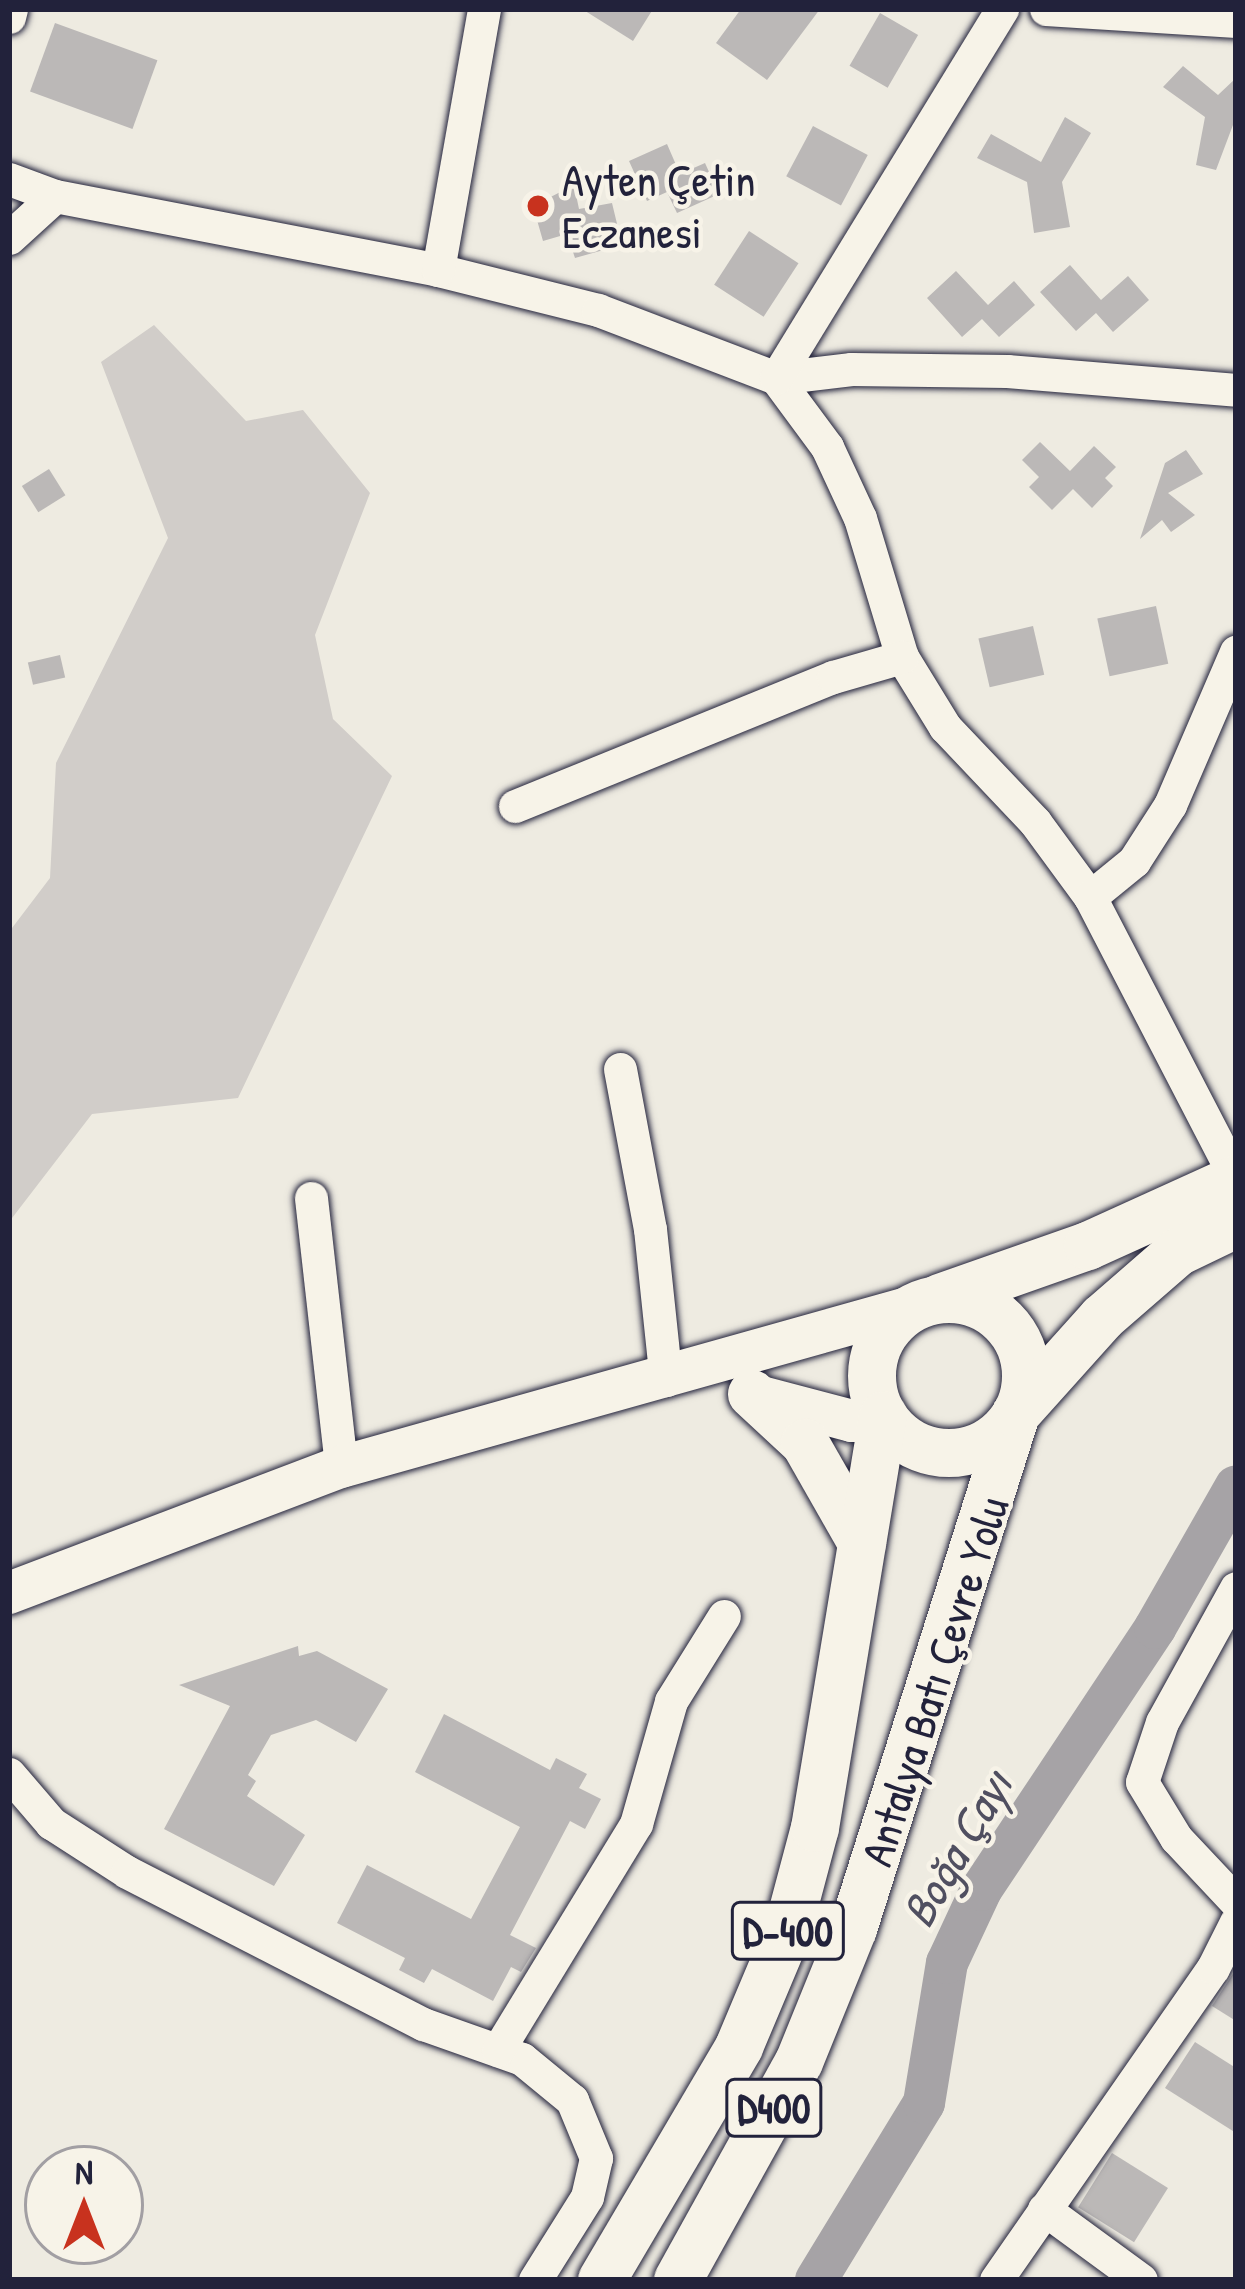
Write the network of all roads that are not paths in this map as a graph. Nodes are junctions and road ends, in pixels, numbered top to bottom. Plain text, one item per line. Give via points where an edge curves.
1 (484, 9) edge
2 (1002, 9) edge
3 (1046, 9) edge
4 (1236, 21) edge
5 (9, 179) edge
6 (55, 196) junction
7 (9, 238) edge
8 (438, 270) junction
9 (776, 378) junction
10 (1236, 390) edge
11 (1236, 652) edge
12 (902, 657) junction
13 (515, 806) dead end
14 (1090, 897) junction
15 (620, 1069) dead end
16 (1236, 1179) edge
17 (311, 1198) dead end
18 (1236, 1224) edge
19 (936, 1300) junction
20 (666, 1380) junction
21 (752, 1394) junction
22 (1016, 1414) junction
23 (883, 1416) junction
24 (341, 1467) junction
25 (862, 1543) junction
26 (1236, 1588) edge
27 (9, 1593) edge
28 (724, 1616) dead end
29 (9, 1774) edge
30 (1236, 1902) edge
31 (1236, 1922) edge
32 (854, 1929) joint
33 (498, 2050) junction
34 (1044, 2209) junction
35 (535, 2280) edge
36 (602, 2280) edge
37 (678, 2280) edge
38 (996, 2280) edge
39 (1141, 2280) edge

1 - 8 street
2 - 9 street
3 - 4 street
5 - 6 street
6 - 7 street
6 - 8 street
8 - 9 street via 598,310
9 - 10 street via 851,369 1007,371
9 - 12 street via 827,447 860,518
11 - 14 street via 1170,805 1134,861
12 - 13 street via 833,677
12 - 14 street via 945,727 1035,822
14 - 16 street
15 - 20 street via 650,1229
16 - 19 highway, D-400 via 1088,1246
17 - 24 street
18 - 22 highway, Antalya Batı Çevre Yolu / D-400 via 1178,1252 1089,1332
19 - 20 main road
19 - 22 highway via 984,1306 1008,1326 1026,1374
19 - 23 highway, D-400 via 912,1308 882,1338 872,1373
20 - 21 main road
20 - 24 main road
21 - 23 main road via 852,1421
21 - 25 highway via 805,1443
22 - 23 highway via 990,1441 957,1452 922,1448
22 - 32 highway, Antalya Batı Çevre Yolu / D-400
23 - 25 highway, D-400
24 - 27 main road
25 - 36 highway, D-400 via 815,1828 787,1933 739,2047
26 - 30 street via 1162,1722 1142,1782 1176,1838
28 - 33 street via 671,1700 636,1824
29 - 33 street via 51,1822 128,1872 423,2024
31 - 34 street via 1213,1968
32 - 37 highway, Antalya Batı Çevre Yolu / D400 via 799,2062
33 - 35 street via 572,2100 594,2145 587,2197
34 - 38 street
34 - 39 street

